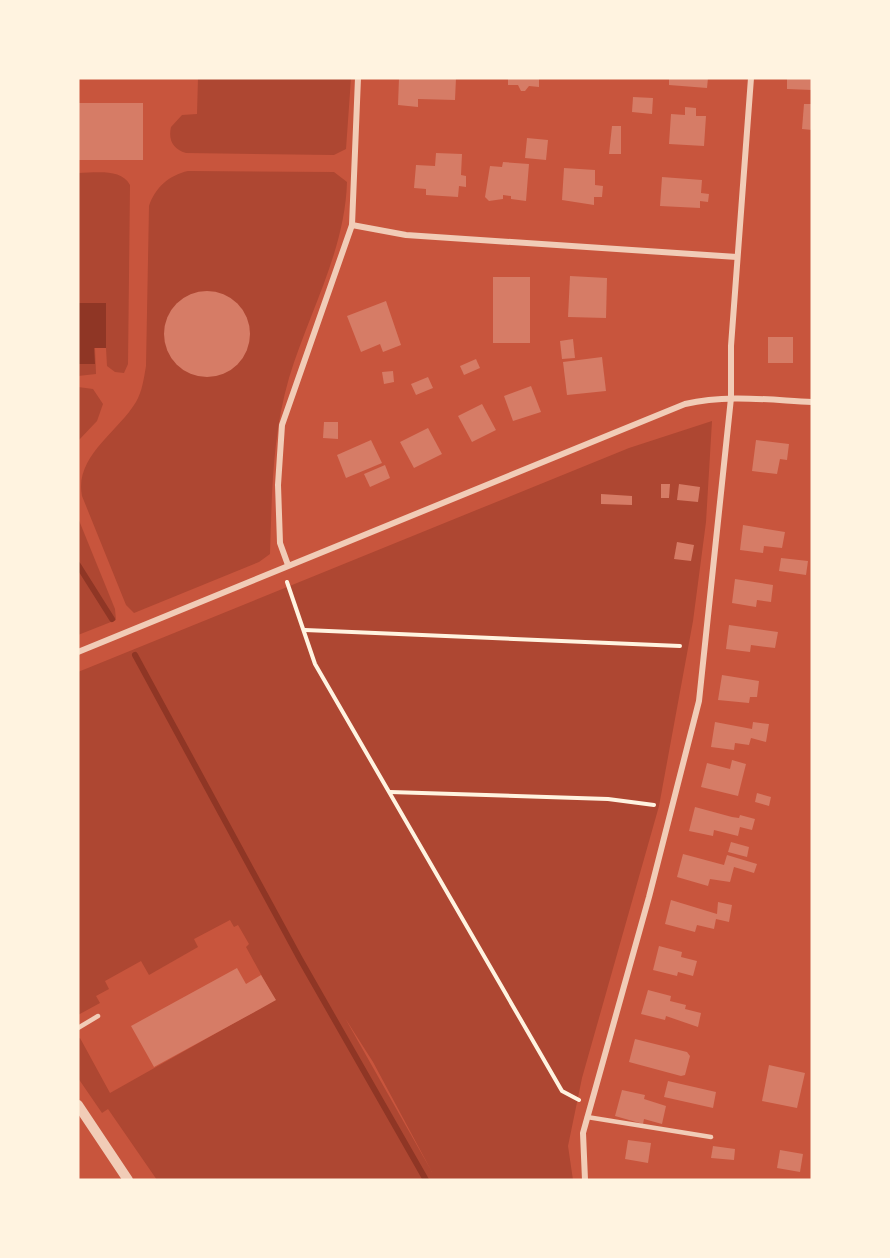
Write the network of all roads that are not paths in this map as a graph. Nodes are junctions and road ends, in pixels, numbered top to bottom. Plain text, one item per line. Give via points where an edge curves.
1 (358, 78) edge
2 (752, 78) edge
3 (352, 225) junction
4 (737, 257) junction
5 (731, 398) junction
6 (812, 402) edge
7 (288, 565) junction
8 (78, 652) edge
9 (98, 1016) dead end
10 (78, 1028) edge
11 (78, 1105) edge
12 (587, 1117) junction
13 (711, 1137) dead end
14 (128, 1180) edge
15 (585, 1180) edge

1 - 3 street
2 - 4 street
3 - 4 street via 406,235
3 - 7 street via 282,425 280,543
4 - 5 street
5 - 6 street
5 - 7 street via 685,404
5 - 12 street via 699,701
7 - 8 street
9 - 10 lane
11 - 14 street
12 - 13 lane
12 - 15 street via 583,1133

